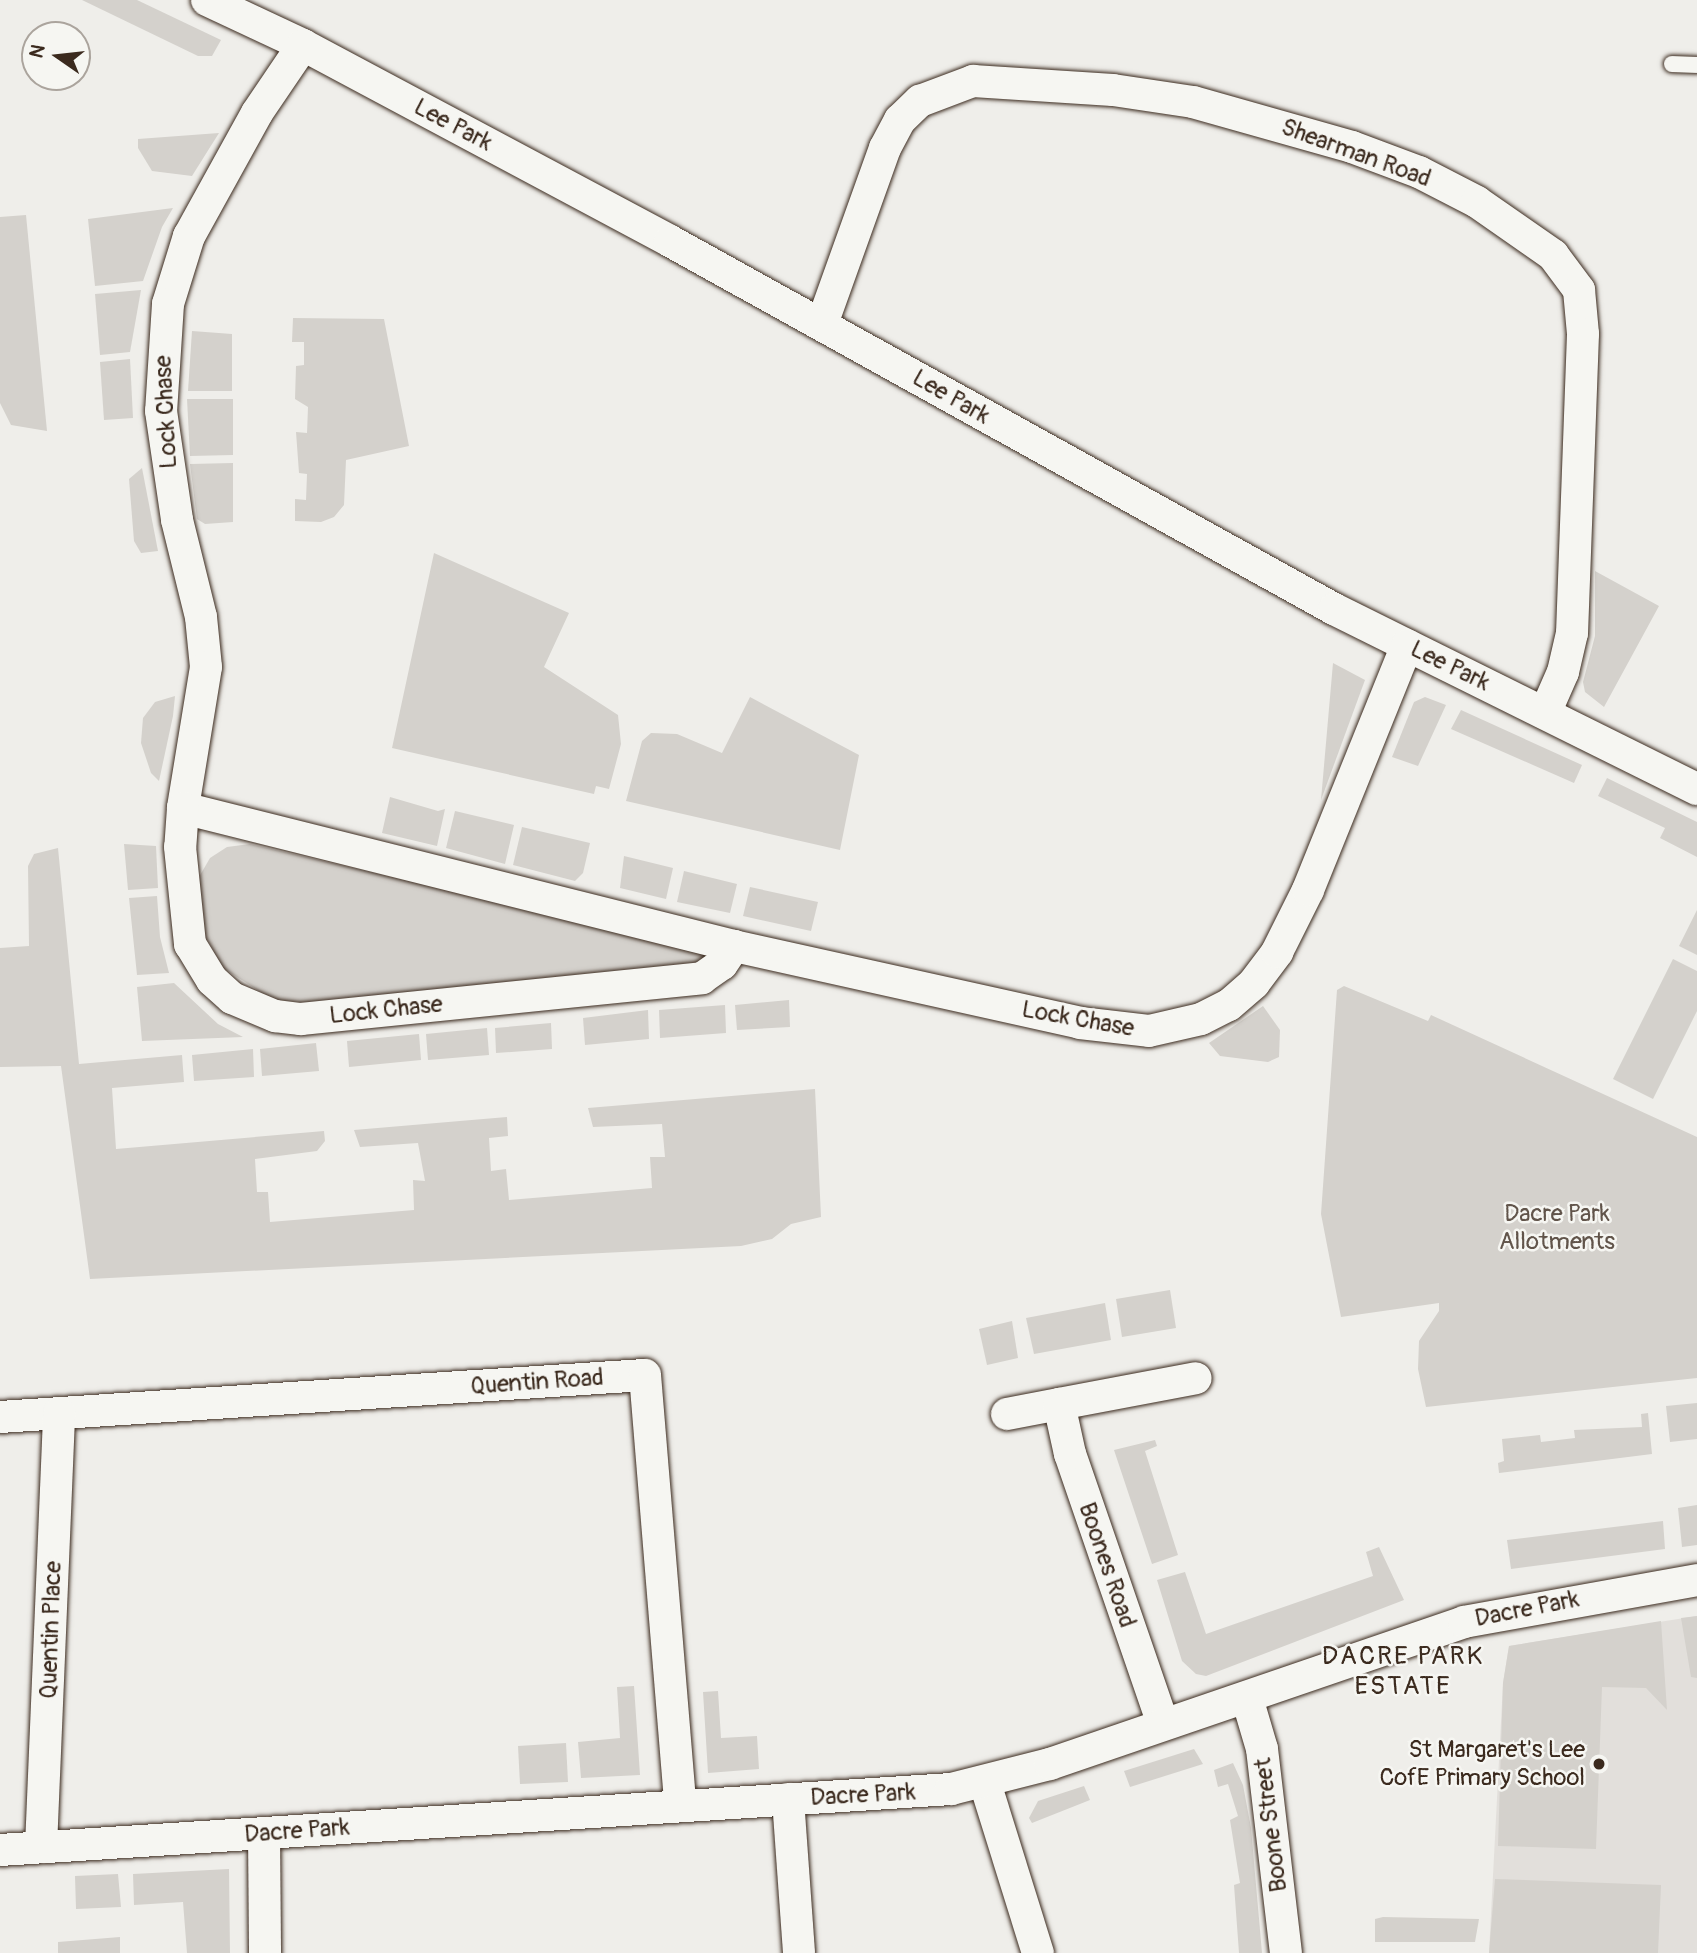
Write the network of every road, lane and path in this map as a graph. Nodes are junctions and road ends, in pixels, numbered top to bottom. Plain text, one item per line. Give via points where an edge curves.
1 (207, 0) edge
2 (303, 45) junction
3 (1672, 64) dead end
4 (1697, 65) edge
5 (822, 324) junction
6 (1407, 645) junction
7 (1545, 713) junction
8 (1697, 789) edge
9 (183, 807) junction
10 (734, 946) junction
11 (1196, 1378) dead end
12 (1059, 1404) junction
13 (59, 1413) junction
14 (1007, 1414) dead end
15 (0, 1417) edge
16 (1697, 1580) edge
17 (1247, 1699) junction
18 (1163, 1724) junction
19 (985, 1783) junction
20 (788, 1799) junction
21 (680, 1804) junction
22 (264, 1833) junction
23 (41, 1847) junction
24 (0, 1850) edge
25 (265, 1953) edge
26 (799, 1953) edge
27 (1038, 1953) edge
28 (1286, 1953) edge

1 - 2 street, Lee Park
2 - 5 street, Lee Park
2 - 9 street, Lock Chase via 257,113 194,226 168,304 161,411 177,520 201,617 206,667
3 - 4 lane
5 - 6 street, Lee Park via 1069,464
5 - 7 street, Shearman Road via 885,148 900,120 920,101 973,81 1113,90 1194,103 1352,147 1419,172 1477,202 1553,255 1579,290 1583,334 1572,633 1563,672
6 - 7 street, Lee Park
6 - 10 street, Lock Chase via 1308,890 1277,952 1254,983 1229,1005 1201,1019 1149,1031 1123,1031
7 - 8 street, Lee Park
9 - 10 street, Lock Chase
9 - 10 street, Lock Chase via 180,847 190,944 212,980 232,998 275,1016 301,1019 702,978 722,964
11 - 12 street
12 - 14 street
12 - 18 street, Boones Road via 1070,1454
13 - 15 street, Quentin Road
13 - 21 street, Quentin Road via 645,1375
13 - 23 street, Quentin Place
16 - 17 street, Dacre Park via 1464,1622
17 - 18 street, Dacre Park
17 - 28 street, Boone Street via 1262,1749
18 - 19 street, Dacre Park
19 - 20 street, Dacre Park via 918,1792
19 - 27 street
20 - 21 street, Dacre Park
20 - 26 street
21 - 22 street, Dacre Park
22 - 23 street, Dacre Park
22 - 25 street
23 - 24 street, Dacre Park

